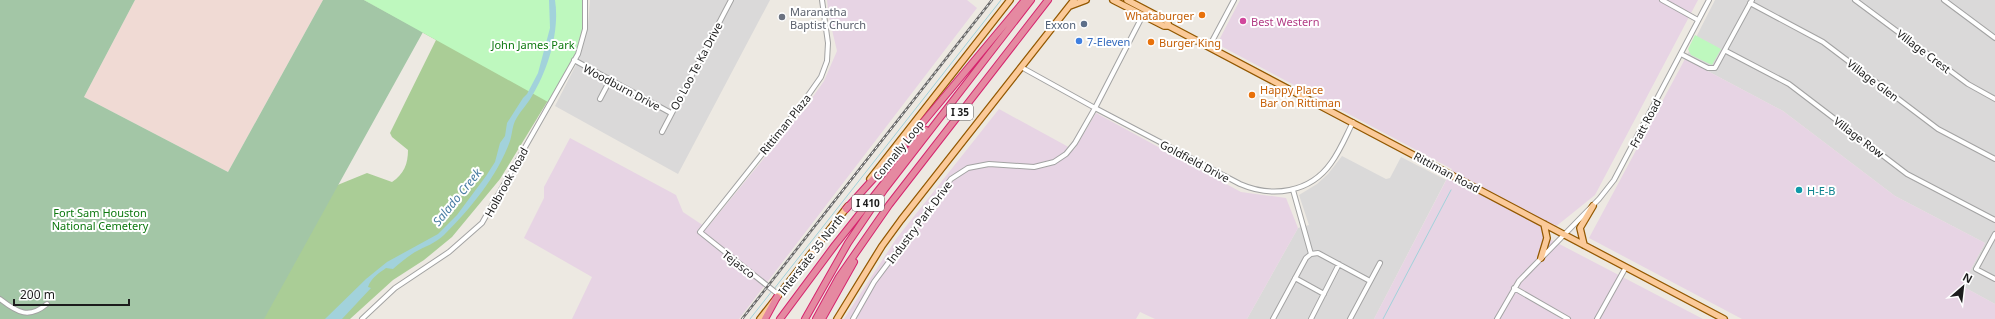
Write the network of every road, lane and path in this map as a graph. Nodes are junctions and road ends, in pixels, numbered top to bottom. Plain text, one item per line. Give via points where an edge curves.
1 (585, 0) edge
2 (731, 0) edge
3 (822, 0) edge
4 (1010, 0) edge
5 (1025, 0) edge
6 (1031, 0) edge
7 (1048, 0) edge
8 (1086, 0) edge
9 (1106, 0) edge
10 (1127, 0) edge
11 (1234, 0) edge
12 (1662, 0) edge
13 (1709, 0) edge
14 (1855, 0) edge
15 (1944, 0) edge
16 (1116, 1) edge
17 (1072, 2) edge
18 (1751, 2) edge
19 (1143, 15) junction
20 (1698, 20) junction
21 (1170, 26) junction
22 (1995, 38) edge
23 (1210, 47) junction
24 (1726, 51) junction
25 (1681, 54) junction
26 (574, 60) junction
27 (1021, 67) junction
28 (610, 80) junction
29 (961, 90) junction
30 (600, 99) dead end
31 (1995, 99) edge
32 (1095, 108) junction
33 (671, 112) junction
34 (1353, 122) junction
35 (662, 132) dead end
36 (1995, 159) edge
37 (1293, 190) junction
38 (1593, 206) junction
39 (846, 209) junction
40 (1995, 220) edge
41 (1544, 224) junction
42 (875, 226) junction
43 (700, 232) joint
44 (1995, 234) edge
45 (1565, 235) junction
46 (1584, 245) junction
47 (1312, 254) junction
48 (1541, 258) junction
49 (1380, 263) dead end
50 (1339, 264) junction
51 (1626, 267) junction
52 (1295, 278) junction
53 (1995, 279) edge
54 (1370, 281) junction
55 (1514, 288) junction
56 (775, 293) junction
57 (1324, 294) junction
58 (0, 300) edge
59 (47, 304) dead end
60 (362, 319) edge
61 (760, 319) edge
62 (764, 319) edge
63 (780, 319) edge
64 (804, 319) edge
65 (816, 319) edge
66 (822, 319) edge
67 (837, 319) edge
68 (853, 319) edge
69 (1273, 319) edge
70 (1310, 319) edge
71 (1350, 319) edge
72 (1497, 319) edge
73 (1568, 319) edge
74 (1597, 319) edge
75 (1724, 319) edge

1 - 26 street, Holbrook Road via 585,29
2 - 33 street, Oo Loo Te Ka Drive
3 - 43 street, Rittiman Plaza via 828,43 827,61 821,77
4 - 39 main road, Interstate 35 North
5 - 39 highway via 904,145
6 - 29 highway, I 35
7 - 42 highway, I 35
8 - 17 main road
9 - 16 main road, Rittiman Road
10 - 21 main road, Rittiman Road
11 - 23 street
12 - 20 street
13 - 20 street, Fratt Road
14 - 31 street, Village Crest via 1968,84
15 - 22 street
16 - 19 main road, Rittiman Road
17 - 27 main road
18 - 24 street
18 - 36 street, Village Glen via 1822,42 1938,129
19 - 21 main road, Rittiman Road via 1164,26
19 - 32 street, Industry Park Drive
20 - 25 street, Fratt Road
21 - 23 main road, Rittiman Road
23 - 34 main road, Rittiman Road
24 - 25 street via 1713,69
24 - 40 street, Village Row via 1789,84 1907,174
25 - 38 street, Fratt Road via 1619,172
26 - 28 street, Woodburn Drive
26 - 60 street, Holbrook Road via 482,223 449,252 395,288
27 - 32 street, Goldfield Drive
27 - 67 main road via 882,246
28 - 30 street
28 - 33 street, Woodburn Drive
29 - 63 highway, Connally Loop / I 410 via 916,142
29 - 64 highway, I 35 via 871,209
32 - 37 street, Goldfield Drive via 1244,186 1272,192
32 - 68 street, Industry Park Drive via 1075,143 1066,154 1054,162 1034,167 989,164 968,168 951,179 874,282
33 - 35 street, Oo Loo Te Ka Drive
34 - 37 street, Goldfield Drive via 1328,167 1310,182
34 - 41 main road, Rittiman Road
37 - 47 street
38 - 45 street, Fratt Road
38 - 46 main road via 1580,228
39 - 56 main road, Interstate 35 North
41 - 45 main road, Rittiman Road
41 - 48 main road via 1547,238
42 - 65 highway, I 35 via 840,277
42 - 66 highway, I 410
43 - 56 street, Tejasco
44 - 53 street via 1976,269
45 - 46 main road, Rittiman Road
45 - 48 street, Fratt Road
46 - 51 main road, Rittiman Road
47 - 50 street via 1318,253
47 - 52 street via 1306,258
48 - 55 street, Fratt Road
49 - 54 street
50 - 54 street
50 - 57 street
51 - 74 street
51 - 75 main road, Rittiman Road
52 - 57 street
52 - 69 street
54 - 71 street
55 - 72 street, Fratt Road
55 - 73 street
56 - 61 main road, Interstate 35 North
56 - 62 highway
57 - 70 street
58 - 59 street via 17,313 27,316 37,314

